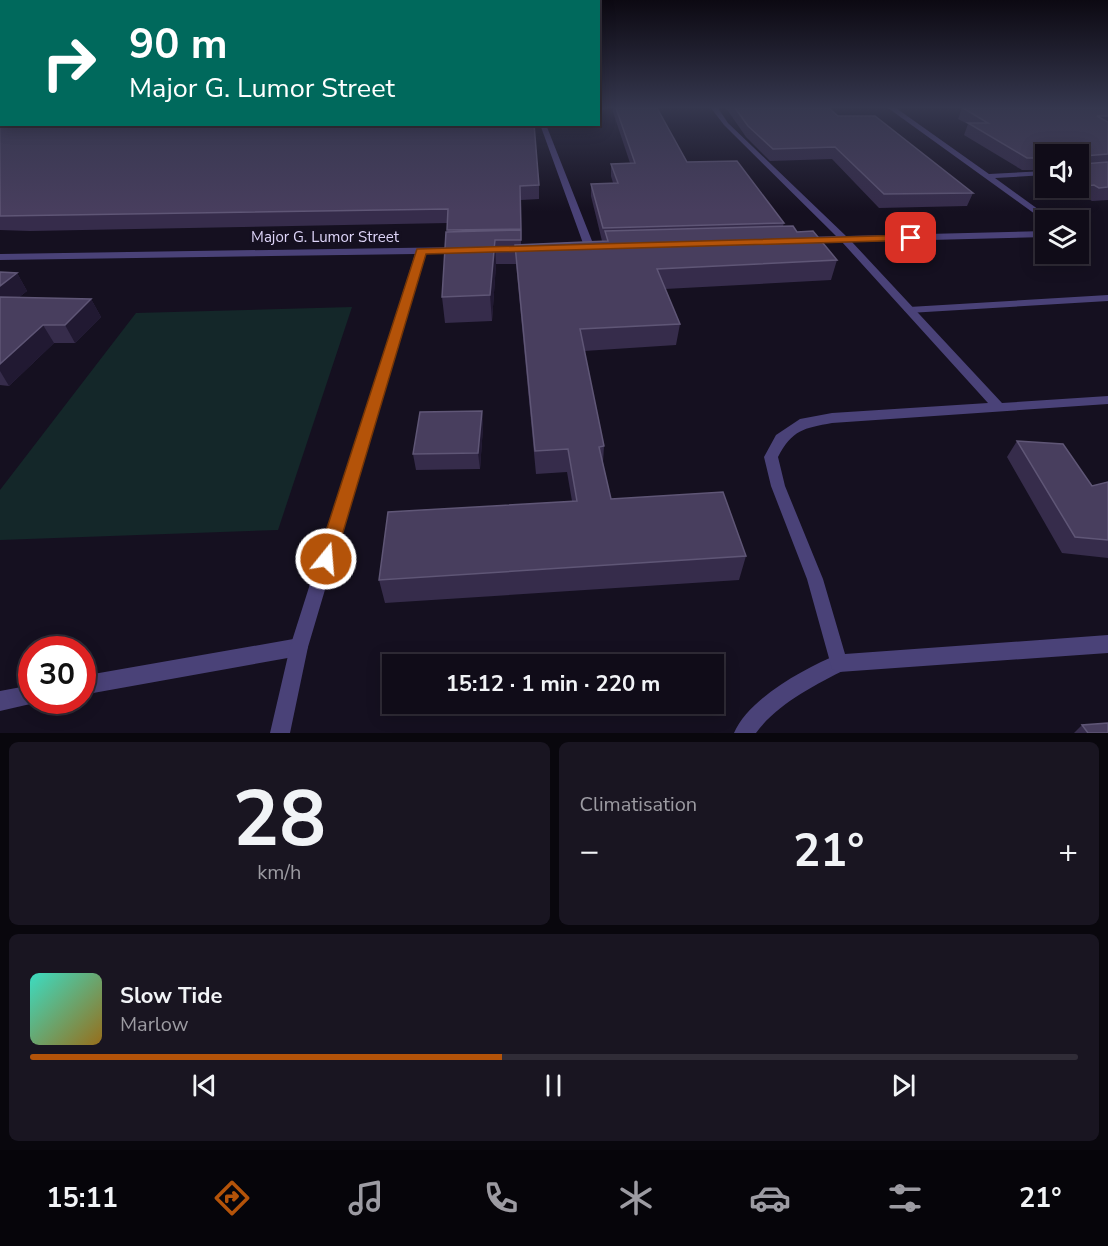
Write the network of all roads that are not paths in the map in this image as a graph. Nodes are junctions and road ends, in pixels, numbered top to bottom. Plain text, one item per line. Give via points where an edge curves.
1 (554, 142) edge
2 (745, 142) edge
3 (939, 142) edge
4 (1035, 174) edge
5 (987, 177) junction
6 (1035, 210) edge
7 (1035, 234) edge
8 (844, 239) junction
9 (798, 241) edge
10 (589, 246) junction
11 (600, 246) edge
12 (577, 247) edge
13 (469, 250) edge
14 (421, 251) junction
15 (0, 257) edge
16 (1108, 298) edge
17 (909, 310) junction
18 (1108, 400) edge
19 (999, 407) junction
20 (1108, 644) edge
21 (299, 647) junction
22 (839, 663) junction
23 (96, 683) edge
24 (18, 698) edge
25 (0, 701) edge
26 (280, 733) edge
27 (744, 733) edge

1 - 10 street
2 - 8 street
3 - 5 street
4 - 5 street
5 - 6 street
7 - 8 street
8 - 9 street
8 - 17 street
10 - 11 street
10 - 12 street
13 - 14 street, Major G. Lumor Street
14 - 15 street, Major G. Lumor Street
14 - 21 street
16 - 17 street
17 - 19 street
18 - 19 street
19 - 22 street via 832,418 800,424 781,438 771,457 778,486 815,579
20 - 22 street
21 - 23 street
21 - 26 street
22 - 27 street via 796,686
24 - 25 street

